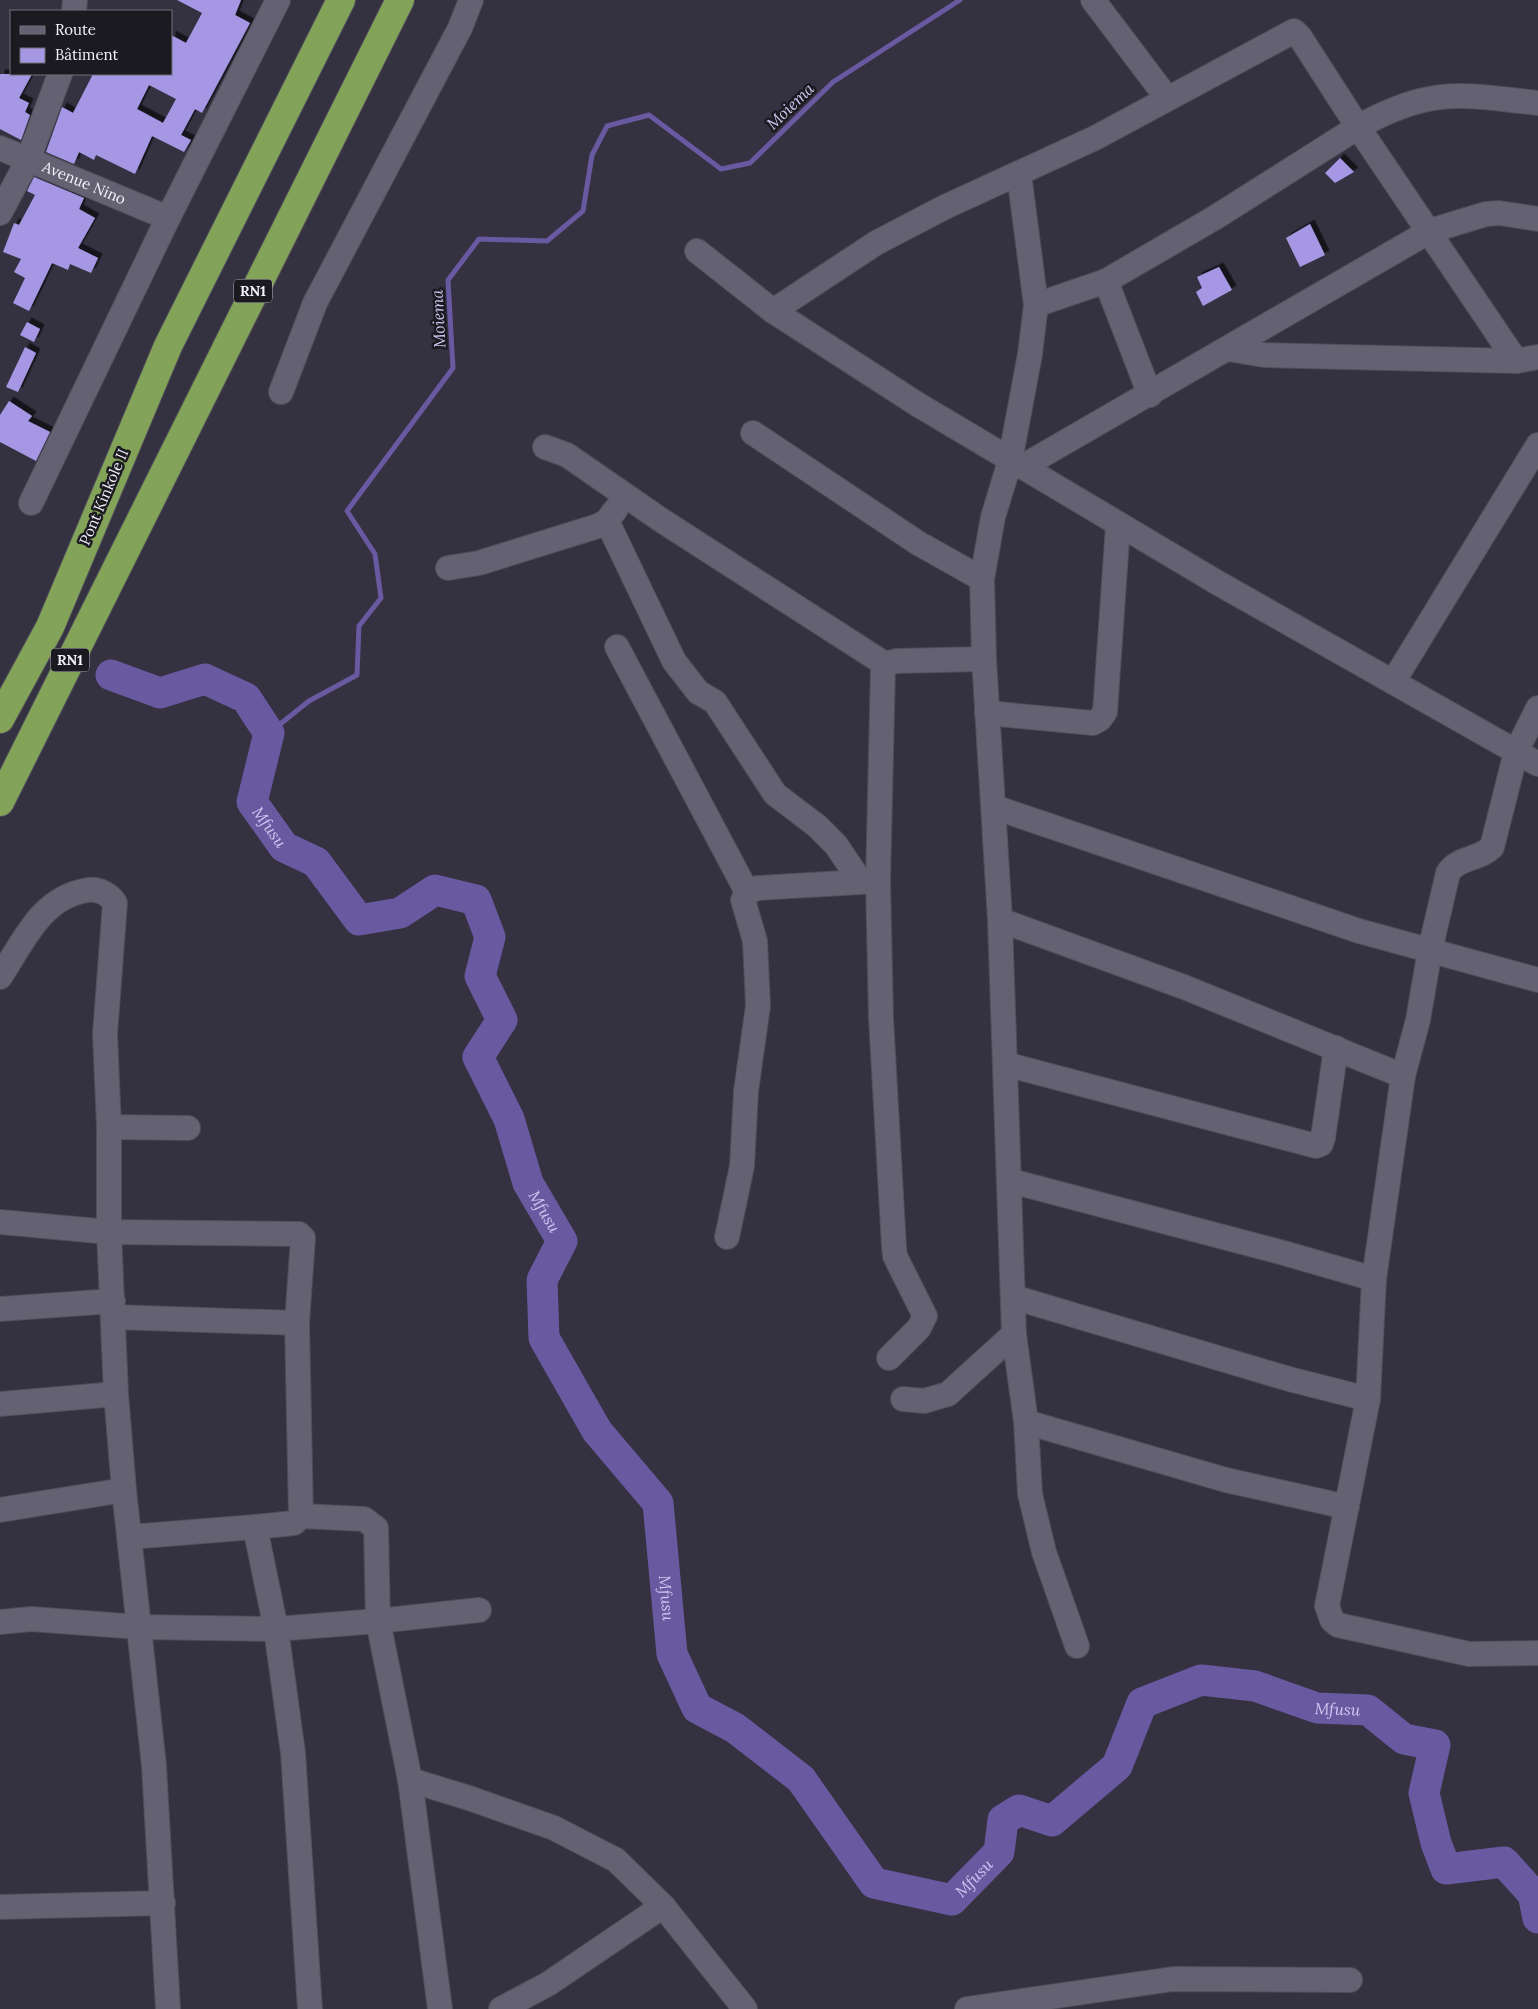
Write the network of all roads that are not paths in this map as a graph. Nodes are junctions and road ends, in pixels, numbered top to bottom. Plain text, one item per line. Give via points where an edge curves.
1 (278, 0) edge
2 (341, 0) edge
3 (400, 0) edge
4 (471, 0) edge
5 (1094, 0) edge
6 (60, 75) edge
7 (1167, 98) junction
8 (1538, 103) edge
9 (1358, 127) junction
10 (0, 148) edge
11 (28, 160) junction
12 (1019, 174) junction
13 (0, 213) edge
14 (168, 218) junction
15 (1538, 219) edge
16 (1430, 231) junction
17 (697, 251) dead end
18 (1106, 281) junction
19 (1036, 305) junction
20 (772, 311) junction
21 (1228, 349) junction
22 (1527, 359) edge
23 (281, 392) dead end
24 (1150, 395) junction
25 (753, 433) dead end
26 (1538, 445) edge
27 (545, 447) dead end
28 (1016, 464) junction
29 (626, 496) junction
30 (32, 503) dead end
31 (607, 521) junction
32 (1118, 525) junction
33 (448, 568) dead end
34 (982, 579) junction
35 (617, 647) dead end
36 (984, 659) junction
37 (885, 664) junction
38 (1393, 682) junction
39 (1538, 708) edge
40 (987, 713) junction
41 (0, 719) edge
42 (1516, 752) junction
43 (1538, 764) edge
44 (0, 802) edge
45 (994, 807) junction
46 (869, 881) junction
47 (748, 892) junction
48 (1000, 920) junction
49 (1430, 950) junction
50 (0, 977) edge
51 (1538, 980) edge
52 (1336, 1048) junction
53 (1005, 1064) junction
54 (1403, 1076) junction
55 (109, 1127) junction
56 (188, 1128) dead end
57 (1011, 1181) junction
58 (0, 1222) edge
59 (109, 1232) junction
60 (727, 1237) dead end
61 (1374, 1279) junction
62 (1013, 1297) junction
63 (0, 1309) edge
64 (113, 1309) junction
65 (297, 1323) junction
66 (1014, 1334) junction
67 (889, 1358) dead end
68 (116, 1394) junction
69 (903, 1399) dead end
70 (1368, 1399) junction
71 (0, 1404) edge
72 (1026, 1422) junction
73 (124, 1490) junction
74 (1347, 1507) junction
75 (0, 1510) edge
76 (301, 1516) junction
77 (255, 1527) junction
78 (129, 1537) junction
79 (479, 1610) dead end
80 (0, 1622) edge
81 (378, 1622) junction
82 (139, 1627) junction
83 (276, 1629) junction
84 (1077, 1646) dead end
85 (1538, 1653) edge
86 (410, 1780) junction
87 (163, 1903) junction
88 (662, 1906) junction
89 (0, 1907) edge
90 (1350, 1980) dead end
91 (168, 2009) edge
92 (310, 2009) edge
93 (440, 2009) edge
94 (501, 2009) edge
95 (745, 2009) edge
96 (967, 2009) edge

1 - 14 street
2 - 41 highway, Pont Kinkole II / RN1 via 159,366 50,627
3 - 44 highway, RN1
4 - 23 street via 460,28 315,303
5 - 7 street
6 - 11 street
7 - 9 street via 1294,31
7 - 12 street
8 - 9 street via 1452,94 1426,97 1389,109
9 - 16 street
9 - 18 street via 1216,217
10 - 11 street, Avenue Nino
11 - 13 street
11 - 14 street, Avenue Nino
12 - 19 street
12 - 20 street via 944,207 876,243
14 - 30 street
15 - 16 street via 1486,214
16 - 21 street
16 - 22 street
17 - 20 street
18 - 19 street
18 - 24 street
19 - 28 street
20 - 28 street
21 - 22 street via 1264,355
21 - 24 street
24 - 28 street
25 - 34 street via 918,543
26 - 38 street
27 - 29 street via 567,455
28 - 32 street
28 - 34 street via 993,517
29 - 31 street
29 - 37 street
31 - 33 street via 479,563
31 - 46 street via 674,661 698,692 715,702 776,794 817,826
32 - 38 street
32 - 40 street via 1105,712 1093,722
34 - 36 street
35 - 47 street
36 - 37 street
36 - 40 street
37 - 46 street
38 - 42 street
39 - 42 street
40 - 45 street
42 - 43 street
42 - 49 street via 1492,847 1485,854 1453,865 1448,873
45 - 48 street
45 - 49 street via 1359,931
46 - 47 street via 758,888
46 - 67 street via 894,1247 925,1316 919,1328
47 - 60 street via 743,900 755,941 758,1006 746,1091 742,1166
48 - 52 street via 1184,987
48 - 53 street
49 - 51 street
49 - 54 street via 1418,1020
50 - 55 street via 44,911 55,902 93,890 112,898 115,903 105,1034
52 - 53 street via 1323,1138 1316,1146
52 - 54 street
53 - 57 street
54 - 61 street
55 - 56 street
55 - 59 street
57 - 61 street
57 - 62 street
58 - 59 street
59 - 64 street
59 - 65 street via 299,1234 303,1240
61 - 70 street
62 - 66 street
62 - 70 street
63 - 64 street
64 - 65 street
64 - 68 street
65 - 76 street
66 - 69 street via 948,1394 924,1401
66 - 72 street
68 - 71 street
68 - 73 street
70 - 74 street
72 - 74 street via 1226,1480
72 - 84 street via 1030,1494 1044,1552
73 - 75 street
73 - 78 street
74 - 85 street via 1327,1606 1332,1620 1338,1625 1469,1654
76 - 77 street via 294,1523
76 - 81 street via 364,1518 376,1528
77 - 78 street
77 - 83 street
78 - 82 street
79 - 81 street
80 - 82 street via 31,1619
81 - 83 street
81 - 86 street
82 - 83 street
82 - 87 street via 154,1766
83 - 92 street via 293,1753
86 - 88 street via 554,1828 586,1843 616,1860
86 - 93 street
87 - 89 street
87 - 91 street
88 - 94 street via 548,1984
88 - 95 street
90 - 96 street via 1173,1979

